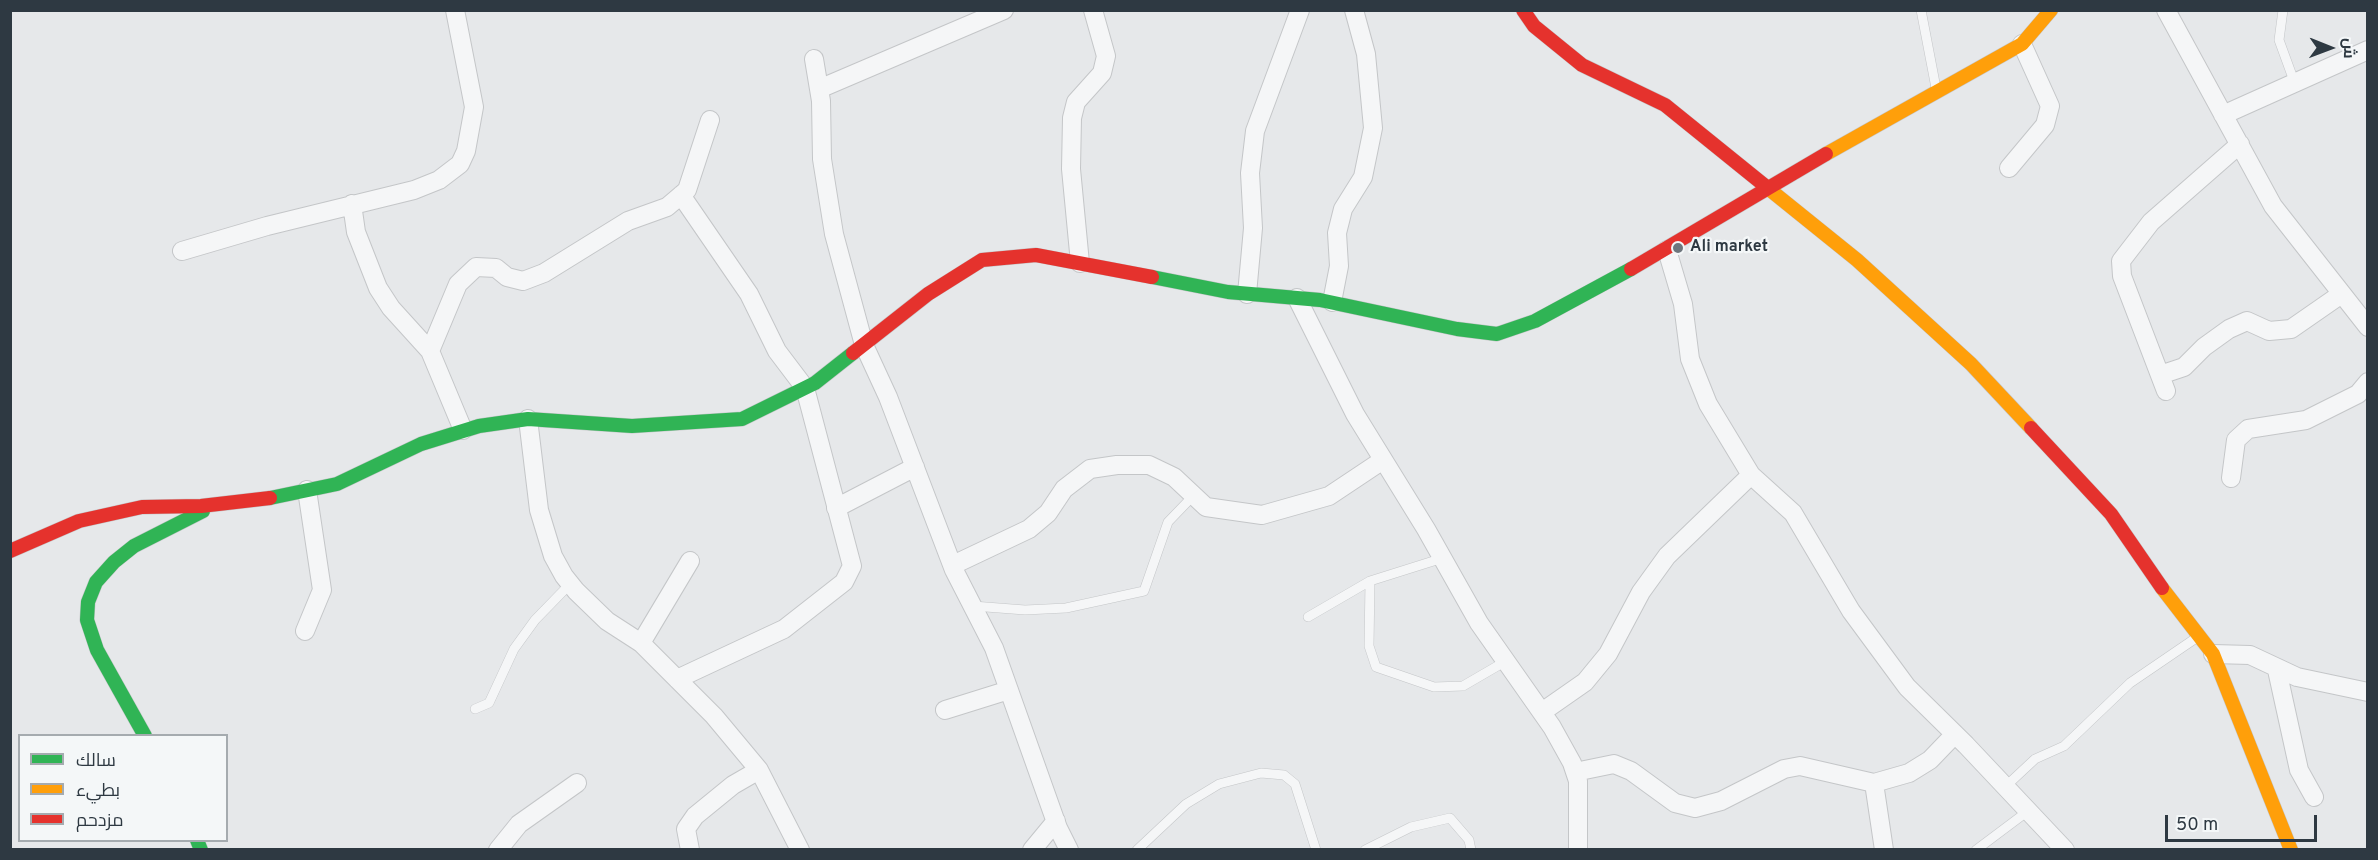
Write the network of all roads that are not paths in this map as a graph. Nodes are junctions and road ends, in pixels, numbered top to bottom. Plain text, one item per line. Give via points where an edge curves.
1 (456, 10) edge
2 (1004, 10) edge
3 (1093, 10) edge
4 (1300, 10) edge
5 (1354, 10) edge
6 (1523, 10) edge
7 (1921, 10) edge
8 (2051, 10) edge
9 (2166, 10) edge
10 (2283, 10) edge
11 (2022, 44) junction
12 (2367, 50) edge
13 (814, 59) dead end
14 (2294, 81) junction
15 (819, 89) junction
16 (1937, 92) junction
17 (2223, 115) junction
18 (710, 120) dead end
19 (2240, 144) junction
20 (2009, 168) dead end
21 (1768, 190) junction
22 (681, 195) junction
23 (352, 204) junction
24 (1667, 250) junction
25 (182, 251) dead end
26 (1080, 263) junction
27 (1247, 294) junction
28 (2340, 295) junction
29 (1297, 298) junction
30 (1332, 302) junction
31 (2367, 327) edge
32 (864, 345) junction
33 (430, 351) junction
34 (2367, 382) edge
35 (805, 388) junction
36 (528, 420) junction
37 (463, 430) junction
38 (1383, 460) junction
39 (915, 467) junction
40 (1751, 475) junction
41 (2231, 478) dead end
42 (307, 490) junction
43 (1194, 495) junction
44 (218, 504) junction
45 (836, 508) junction
46 (10, 551) edge
47 (1443, 558) junction
48 (690, 561) dead end
49 (952, 565) junction
50 (1370, 581) junction
51 (570, 585) junction
52 (973, 606) junction
53 (1308, 617) dead end
54 (306, 631) dead end
55 (2200, 636) junction
56 (641, 643) junction
57 (2213, 654) junction
58 (1506, 661) junction
59 (2277, 670) junction
60 (677, 679) junction
61 (1009, 690) junction
62 (2367, 692) edge
63 (475, 709) dead end
64 (945, 710) dead end
65 (1542, 712) junction
66 (144, 734) edge
67 (1955, 734) junction
68 (759, 770) junction
69 (1575, 772) junction
70 (577, 783) dead end
71 (1874, 783) junction
72 (2005, 787) junction
73 (2314, 797) dead end
74 (2028, 812) junction
75 (1056, 820) junction
76 (498, 849) edge
77 (690, 849) edge
78 (800, 849) edge
79 (1032, 849) edge
80 (1069, 849) edge
81 (1137, 849) edge
82 (1316, 849) edge
83 (1365, 849) edge
84 (1471, 849) edge
85 (1578, 849) edge
86 (1884, 849) edge
87 (1976, 849) edge
88 (2065, 849) edge
89 (2290, 849) edge

1 - 23 street via 474,107 460,164 439,180 414,190
2 - 15 street
3 - 26 street via 1106,56 1102,73 1076,102 1072,118 1071,169
4 - 27 street via 1256,131 1250,173 1253,228
5 - 30 street via 1366,54 1373,129 1363,177 1343,209
6 - 21 street via 1533,26 1582,65 1665,105
7 - 16 lane
8 - 11 street
9 - 17 street
10 - 14 lane via 2279,40
11 - 16 street
11 - 20 street via 2049,106 2045,125
12 - 14 street
13 - 15 street
14 - 17 street
15 - 32 street via 822,159 834,234
16 - 21 street
17 - 19 street
18 - 22 street via 687,190
19 - 28 street via 2273,206
19 - 28 street via 2151,222 2121,261 2122,276 2163,383 2229,329 2247,321 2269,331 2291,328
21 - 24 street
21 - 55 street via 1857,260 1971,363 2111,514 2175,607
22 - 33 street via 667,207 628,221 523,282 495,268 476,267 458,284
22 - 35 street via 749,294 777,351
23 - 25 street
23 - 33 street via 356,232 378,288
24 - 30 street via 1535,321 1497,334
24 - 40 street via 1683,304 1690,359 1708,404
26 - 27 street
26 - 32 street via 1036,255 982,260 928,294
27 - 29 street
28 - 31 street
29 - 30 street
29 - 38 street via 1339,385
32 - 35 street
32 - 39 street
33 - 37 street
34 - 41 street via 2358,394 2306,420 2248,429 2236,440
35 - 36 street via 742,418 632,426
35 - 45 street
36 - 37 street
36 - 51 street via 539,510 553,556
37 - 42 street via 421,444 337,484
38 - 43 street via 1329,496 1262,515 1206,507
38 - 47 street
39 - 45 street
39 - 49 street
40 - 65 street via 1667,556 1641,592 1608,654 1585,682
40 - 67 street via 1794,513 1851,612 1907,687
42 - 44 street
42 - 54 street via 322,590
43 - 49 street via 1174,477 1149,465 1090,469 1064,489 1048,513 1029,529
43 - 52 lane via 1168,522 1144,591 1066,608
44 - 46 street via 142,507 79,521
44 - 66 street via 155,532 134,546 96,582 88,602 87,620 97,650
45 - 60 street via 852,566 844,582 784,628
47 - 50 lane
47 - 58 street via 1479,623
48 - 56 street
49 - 52 street
50 - 53 lane
50 - 58 lane via 1369,646 1376,667 1434,687 1463,686
51 - 56 street via 607,621
51 - 63 lane via 535,620 514,649 489,703
52 - 61 street
55 - 57 street
55 - 72 lane via 2130,683 2064,746 2035,759
56 - 60 street
57 - 59 street via 2250,656
57 - 89 street
58 - 65 street
59 - 62 street
59 - 73 street via 2299,770
60 - 68 street
61 - 64 street
61 - 75 street
65 - 69 street
67 - 71 street via 1930,760 1909,773
67 - 72 street
68 - 77 street via 694,816 686,829
68 - 78 street
69 - 71 street via 1614,764 1638,775 1675,803 1695,808 1721,801 1784,769 1800,766
69 - 85 street
70 - 76 street via 519,824
71 - 86 street
72 - 74 street
74 - 87 lane
74 - 88 street
75 - 79 street
75 - 80 street
81 - 82 lane via 1186,804 1219,784 1262,773 1284,775 1295,784
83 - 84 lane via 1411,827 1450,818

